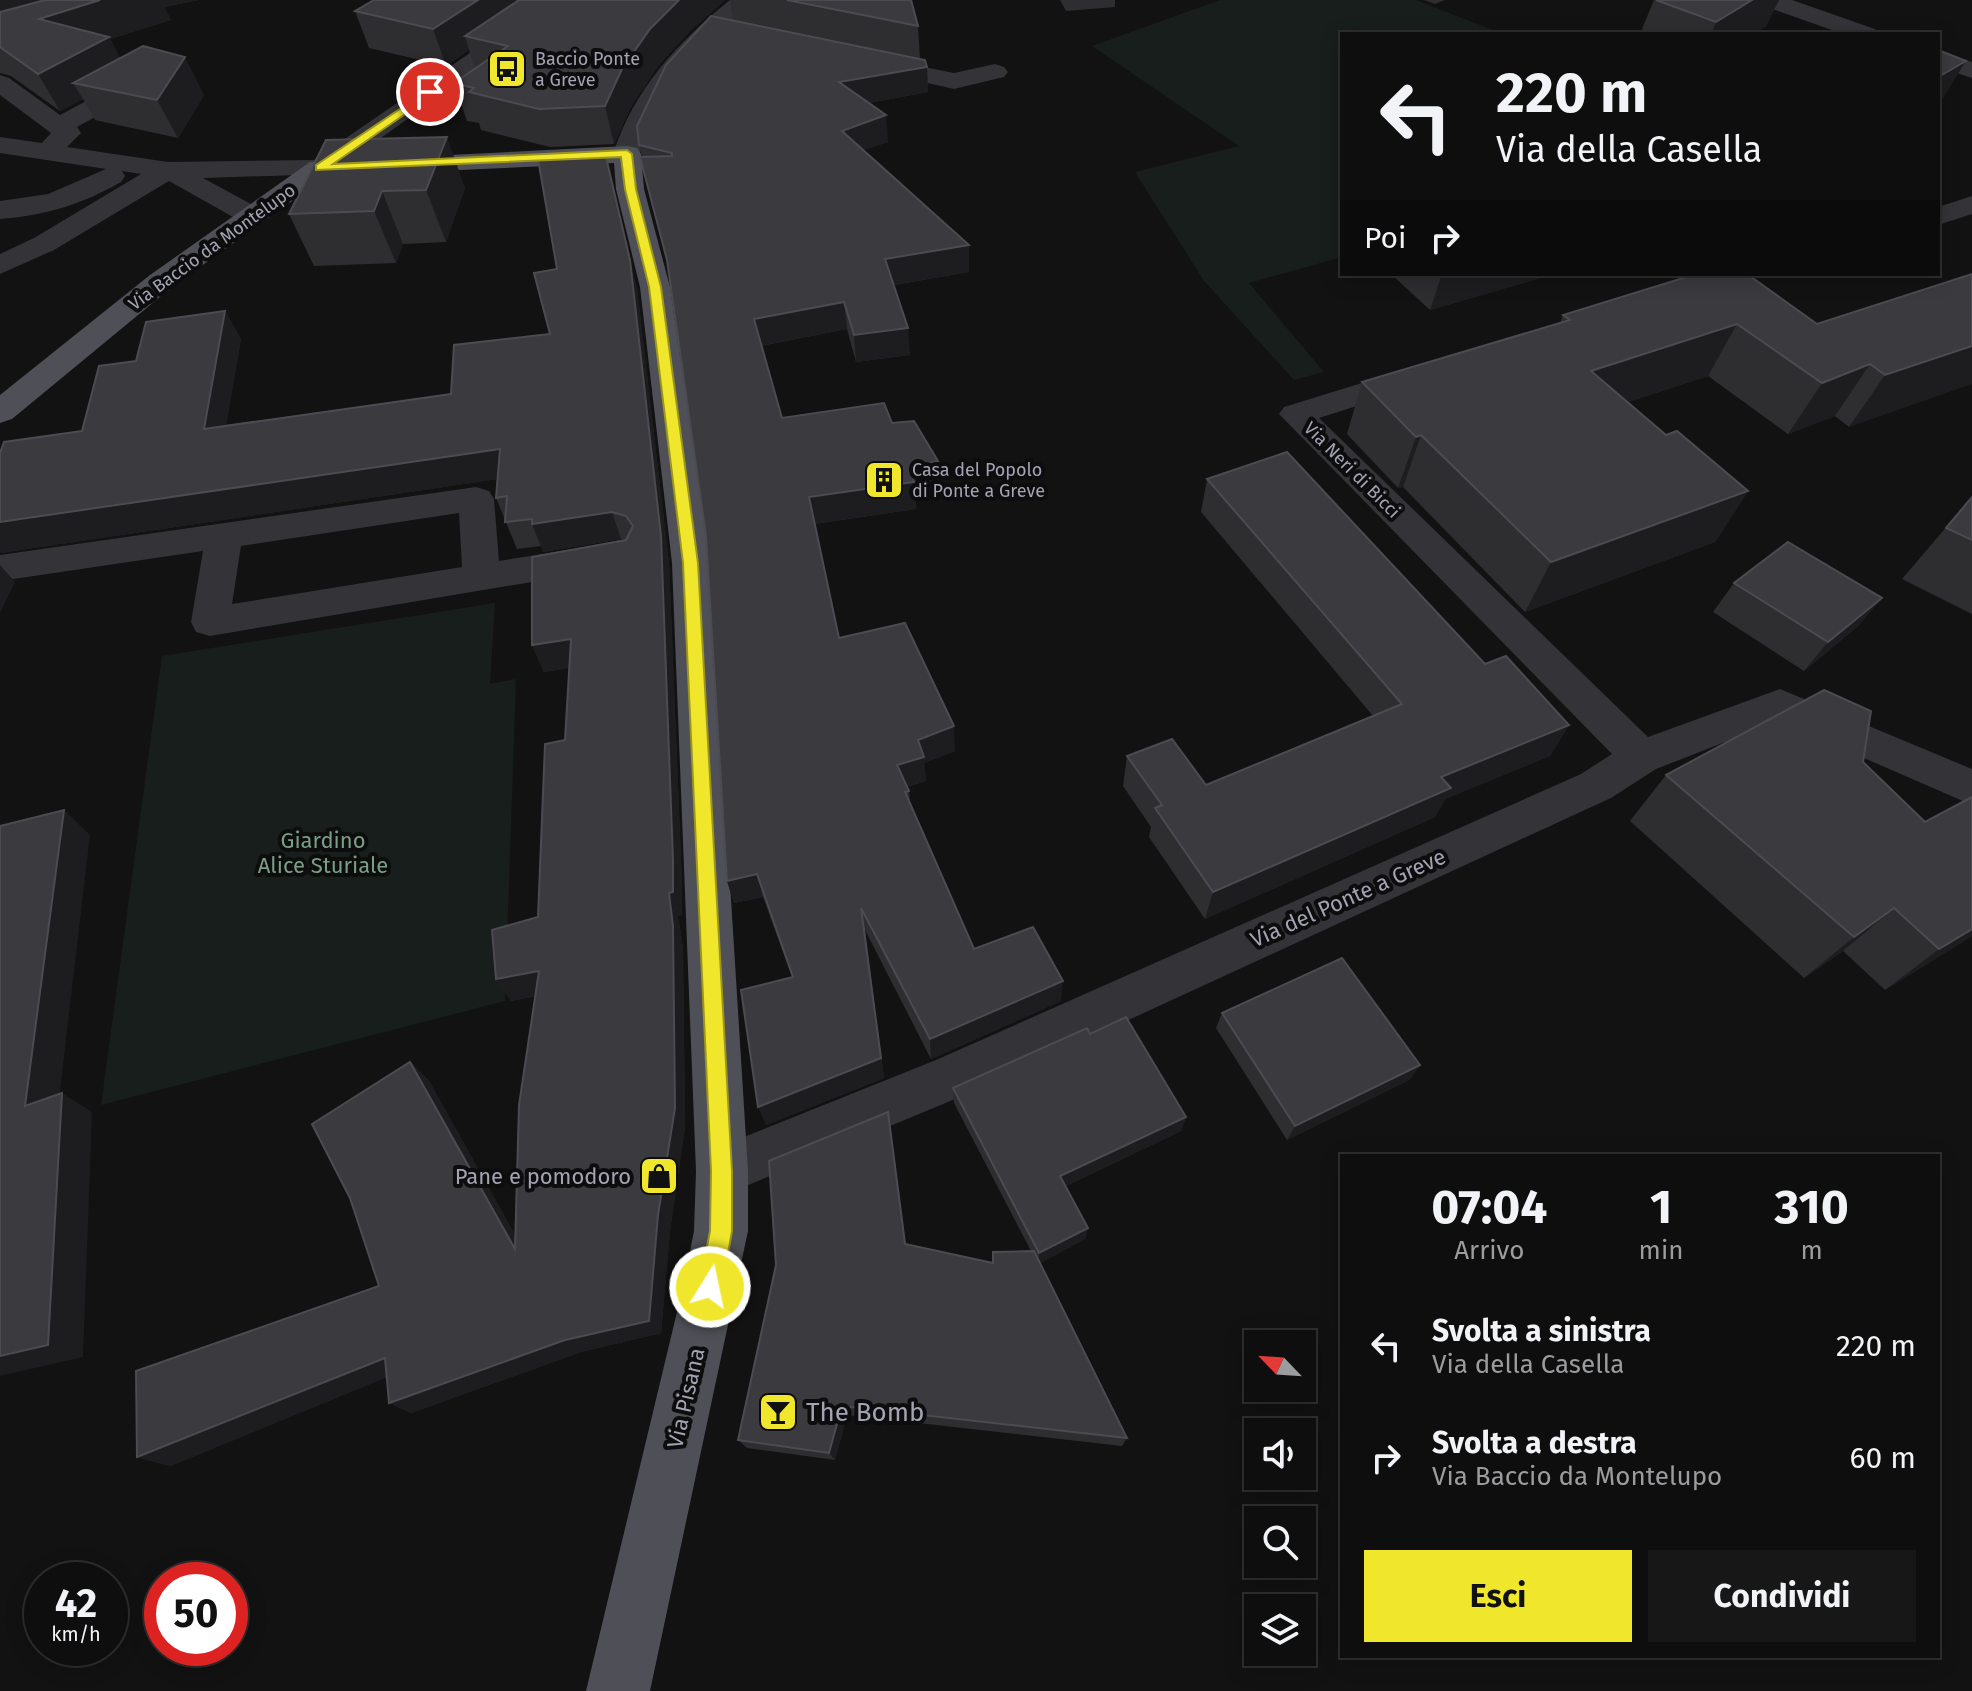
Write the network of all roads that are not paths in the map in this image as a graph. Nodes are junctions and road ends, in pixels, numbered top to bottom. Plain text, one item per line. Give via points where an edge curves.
1 (563, 0) edge
2 (744, 0) edge
3 (1769, 0) edge
4 (707, 29) junction
5 (1860, 32) edge
6 (740, 36) edge
7 (847, 58) edge
8 (1940, 60) edge
9 (163, 69) edge
10 (1972, 70) edge
11 (995, 72) dead end
12 (0, 83) edge
13 (60, 126) junction
14 (0, 145) edge
15 (44, 153) junction
16 (627, 154) junction
17 (130, 165) junction
18 (320, 168) junction
19 (168, 170) junction
20 (1972, 205) edge
21 (0, 210) edge
22 (1940, 215) edge
23 (252, 216) junction
24 (0, 265) edge
25 (62, 363) junction
26 (1442, 368) edge
27 (0, 412) edge
28 (0, 426) edge
29 (224, 536) junction
30 (621, 555) edge
31 (0, 568) edge
32 (481, 576) junction
33 (1641, 757) junction
34 (1972, 788) edge
35 (722, 1171) junction
36 (618, 1691) edge

1 - 18 street, Via Baccio da Montelupo
2 - 4 street, Via Pisana
3 - 5 street
4 - 6 street
4 - 16 street, Via Pisana via 647,102
7 - 11 street via 954,81
8 - 10 street
9 - 13 street
12 - 13 street
13 - 15 street via 68,133
14 - 15 street
15 - 17 street
16 - 18 main road
16 - 35 main road, Via Pisana via 630,189 655,287 691,563
17 - 19 street
17 - 21 street via 73,196
18 - 19 street
18 - 23 main road, Via Baccio da Montelupo
19 - 23 street
19 - 24 street
20 - 22 street
23 - 25 main road, Via Baccio da Montelupo via 161,281
25 - 27 main road, Via Baccio da Montelupo
25 - 28 main road, Via Baccio da Montelupo
26 - 33 street, Via Neri di Bicci via 1296,414
29 - 31 street
29 - 32 street via 476,499
29 - 32 street via 210,622
30 - 32 street
33 - 34 street, Via del Ponte a Greve via 1780,704
33 - 35 street, Via del Ponte a Greve via 1596,786 954,1076
35 - 36 main road, Via Pisana via 721,1231 710,1287

